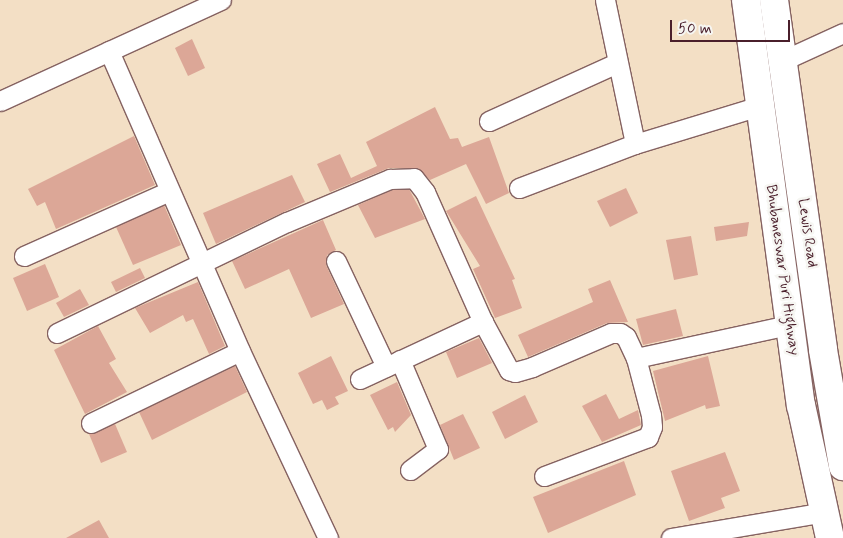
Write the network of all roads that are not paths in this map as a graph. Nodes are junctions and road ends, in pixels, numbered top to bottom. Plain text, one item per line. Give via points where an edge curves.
1 (221, 0) edge
2 (605, 0) edge
3 (746, 0) edge
4 (774, 0) edge
5 (843, 33) edge
6 (109, 51) junction
7 (782, 61) junction
8 (617, 63) junction
9 (0, 101) edge
10 (759, 106) junction
11 (489, 121) dead end
12 (635, 144) junction
13 (519, 188) dead end
14 (169, 191) junction
15 (24, 256) dead end
16 (336, 261) dead end
17 (203, 263) junction
18 (483, 322) junction
19 (789, 325) junction
20 (57, 334) dead end
21 (240, 351) junction
22 (636, 358) junction
23 (393, 363) junction
24 (360, 379) dead end
25 (91, 423) dead end
26 (843, 466) edge
27 (410, 470) dead end
28 (544, 476) dead end
29 (827, 525) edge
30 (328, 538) edge
31 (671, 538) edge

1 - 6 street
2 - 8 street
3 - 10 highway, Bhubaneswar Puri Highway
4 - 7 highway, Lewis Road
5 - 7 street
6 - 9 street
6 - 14 street
7 - 26 highway, Lewis Road
8 - 11 street
8 - 12 street
10 - 12 street
10 - 19 highway, Bhubaneswar Puri Highway
12 - 13 street
14 - 15 street
14 - 17 street
16 - 23 street
17 - 18 street via 372,185 408,176 414,178 425,192
17 - 20 street
17 - 21 street
18 - 22 street via 505,364 515,372 611,333 626,337
18 - 23 street
19 - 22 street
19 - 29 highway, Bhubaneswar Puri Highway via 801,406
21 - 25 street
21 - 30 street
22 - 28 street via 651,415 652,427 648,437
23 - 24 street
23 - 27 street via 438,449
29 - 31 street

